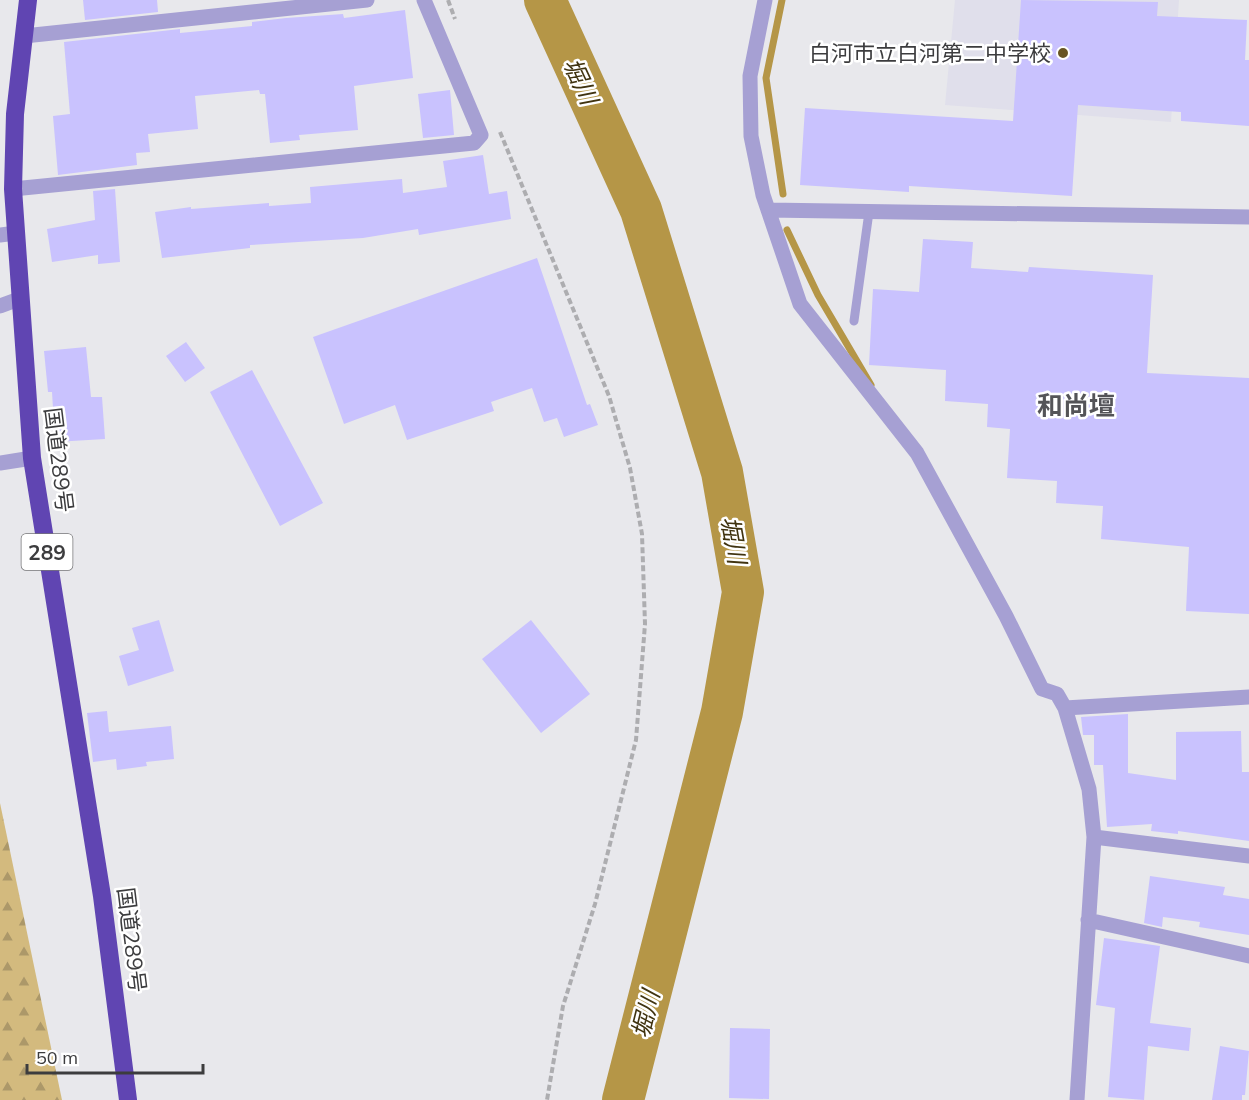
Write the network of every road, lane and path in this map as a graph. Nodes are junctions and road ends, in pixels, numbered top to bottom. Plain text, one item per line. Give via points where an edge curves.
1 (28, 0) edge
2 (367, 0) edge
3 (424, 0) edge
4 (448, 0) edge
5 (765, 0) edge
6 (314, 2) edge
7 (459, 29) dead end
8 (24, 36) junction
9 (497, 124) dead end
10 (13, 189) junction
11 (768, 210) junction
12 (869, 212) junction
13 (1249, 217) edge
14 (8, 234) edge
15 (19, 299) junction
16 (0, 306) edge
17 (854, 321) dead end
18 (32, 458) junction
19 (0, 463) edge
20 (1249, 697) edge
21 (1065, 708) junction
22 (1094, 837) junction
23 (1249, 856) edge
24 (1088, 920) junction
25 (1249, 956) edge
26 (128, 1100) edge
27 (547, 1100) edge
28 (1077, 1100) edge

1 - 8 highway, 国道289号 / 289
2 - 6 street
3 - 10 street via 481,135 474,143
4 - 7 path
5 - 11 street via 750,76 751,136
6 - 8 street
8 - 10 highway, 国道289号 / 289 via 15,114
9 - 27 path via 609,396 630,468 642,534 645,624 636,740 595,904 563,1006
10 - 14 highway, 国道289号 / 289
11 - 12 street
11 - 21 street via 800,304 917,453 1042,689 1057,694
12 - 13 street
12 - 17 lane
14 - 15 highway, 国道289号 / 289
15 - 16 street
15 - 18 highway, 国道289号 / 289
18 - 19 street
18 - 26 highway, 国道289号 / 289 via 102,896
20 - 21 street
21 - 22 street via 1089,789
22 - 23 street
22 - 24 street
24 - 25 street
24 - 28 street

